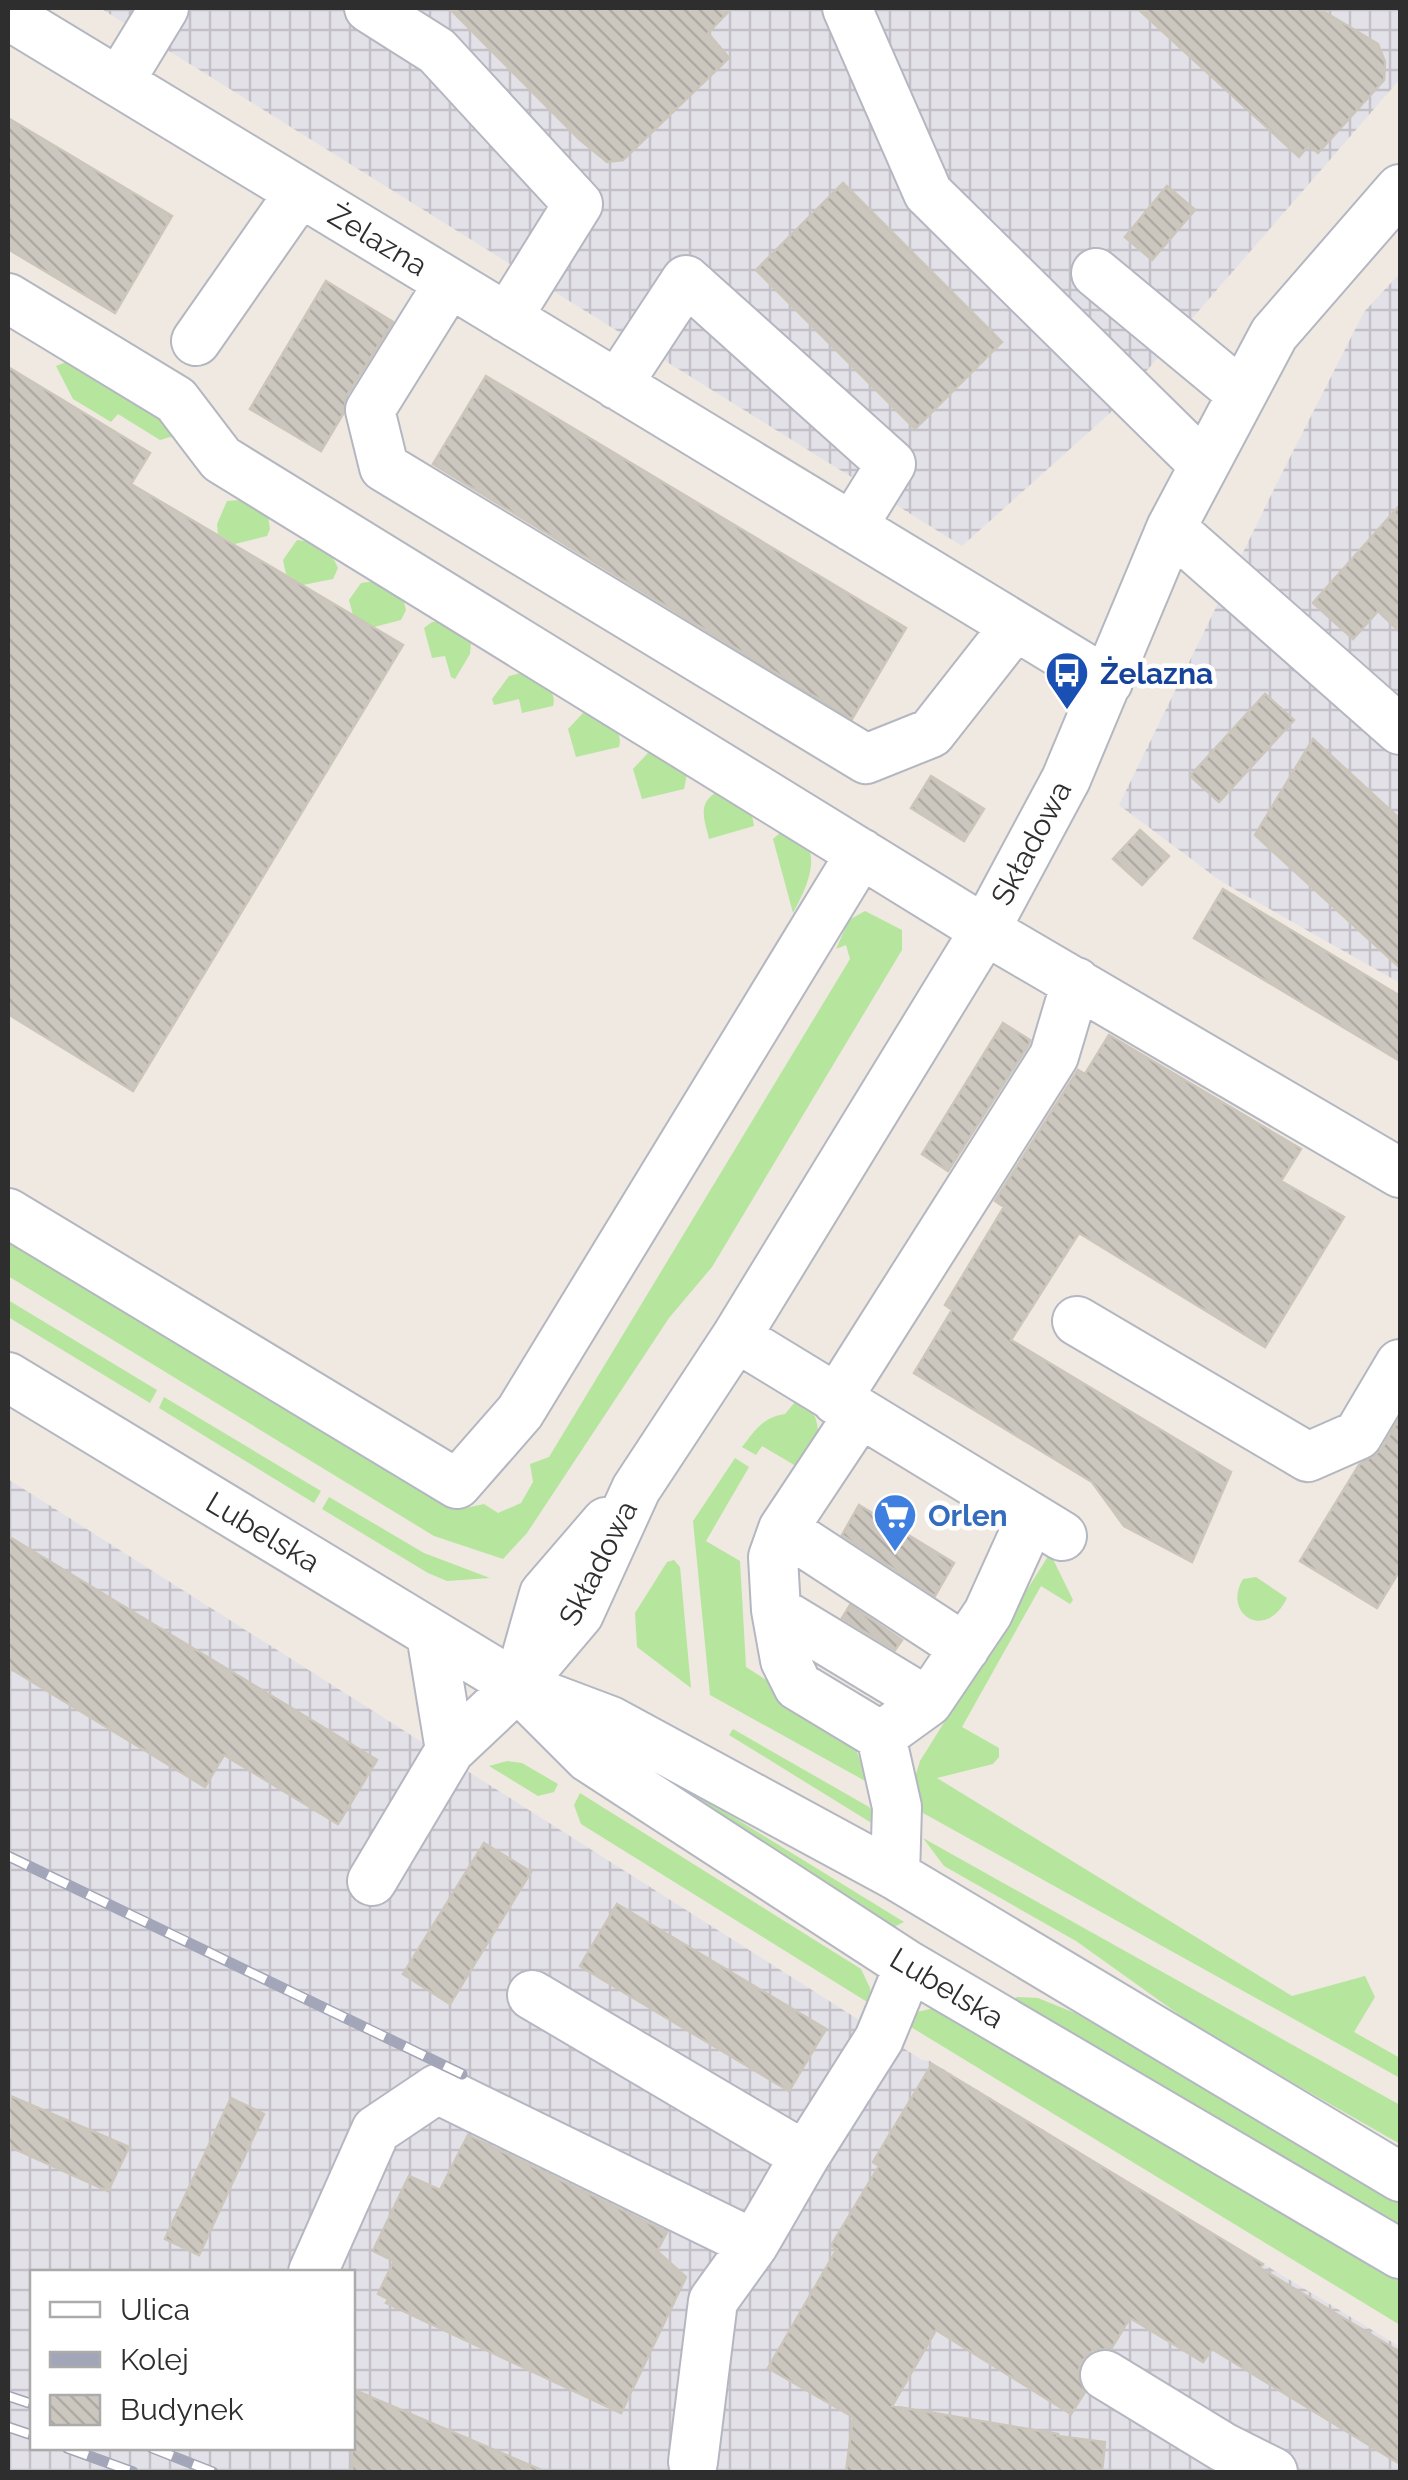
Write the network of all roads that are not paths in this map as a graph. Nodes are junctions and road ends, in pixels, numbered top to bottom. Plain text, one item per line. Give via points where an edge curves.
1 (164, 8) edge
2 (369, 8) edge
3 (847, 8) edge
4 (8, 15) edge
5 (119, 82) junction
6 (1400, 189) edge
7 (300, 192) junction
8 (1096, 273) dead end
9 (449, 283) junction
10 (8, 298) edge
11 (507, 318) junction
12 (196, 341) dead end
13 (617, 385) junction
14 (1242, 394) junction
15 (1203, 464) junction
16 (852, 527) junction
17 (1171, 528) junction
18 (1016, 626) junction
19 (1108, 682) junction
20 (1400, 730) edge
21 (860, 853) junction
22 (984, 930) junction
23 (1076, 982) junction
24 (1400, 1173) edge
25 (8, 1214) edge
26 (1077, 1321) dead end
27 (736, 1337) junction
28 (1400, 1364) edge
29 (8, 1377) edge
30 (848, 1407) junction
31 (782, 1529) junction
32 (776, 1610) junction
33 (431, 1634) junction
34 (965, 1648) junction
35 (518, 1686) junction
36 (928, 1702) junction
37 (882, 1736) junction
38 (450, 1750) junction
39 (894, 1876) junction
40 (372, 1881) dead end
41 (909, 1966) junction
42 (532, 1995) dead end
43 (805, 2156) junction
44 (1400, 2177) edge
45 (754, 2244) junction
46 (1400, 2254) edge
47 (313, 2270) edge
48 (1105, 2375) dead end
49 (693, 2462) dead end
50 (1273, 2472) edge

1 - 5 street
2 - 11 street via 437,51 578,204
3 - 15 street via 928,193
4 - 5 street, Żelazna
5 - 7 street, Żelazna
6 - 14 street, Składowa via 1274,334
7 - 9 street, Żelazna
7 - 12 street
8 - 14 street
9 - 11 street, Żelazna
9 - 18 street via 370,410 384,467 866,759 931,733
10 - 21 street via 176,400 221,460
11 - 13 street, Żelazna
13 - 16 street, Żelazna
13 - 16 street via 686,280 890,464
14 - 15 street, Składowa
15 - 17 street, Składowa
16 - 18 street, Żelazna
17 - 19 street, Składowa
17 - 20 street
18 - 19 street, Żelazna
19 - 22 street, Składowa via 1066,780
21 - 22 street
21 - 25 street via 520,1412 458,1484
22 - 23 street
22 - 27 street, Składowa
23 - 24 street
23 - 30 street via 1054,1056
26 - 28 street via 1308,1457 1358,1435
27 - 30 street
27 - 35 street, Składowa via 636,1489 544,1594
29 - 33 street, Lubelska
30 - 31 street
30 - 34 street via 1047,1527
31 - 32 street via 773,1558
31 - 34 street
32 - 36 street
32 - 37 street via 785,1660 798,1686
33 - 35 street, Lubelska
33 - 38 street
34 - 36 street
35 - 38 street
35 - 39 street, Lubelska via 611,1721
35 - 41 street, Lubelska via 589,1758
36 - 37 street
37 - 39 street via 897,1807
38 - 40 street
39 - 44 street, Lubelska
41 - 43 street via 879,2040
41 - 46 street, Lubelska
42 - 43 street
43 - 45 street
45 - 47 street via 437,2089 376,2130
45 - 49 street via 713,2301
48 - 50 street

